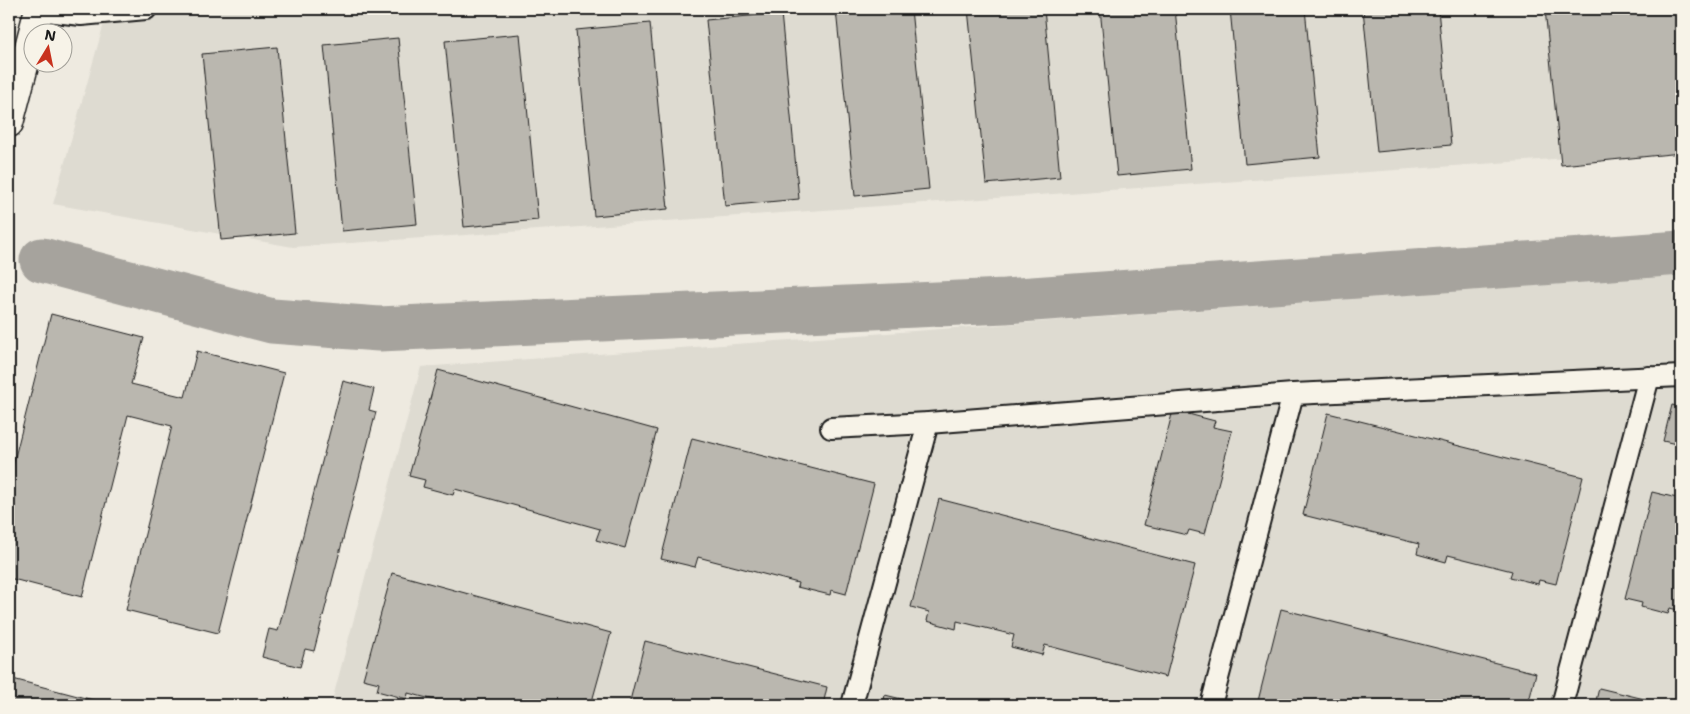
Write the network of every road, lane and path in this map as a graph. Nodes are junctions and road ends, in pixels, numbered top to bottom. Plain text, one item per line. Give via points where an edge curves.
1 (39, 9) edge
2 (146, 9) edge
3 (9, 123) edge
4 (1681, 376) edge
5 (1649, 377) junction
6 (1293, 394) junction
7 (928, 423) junction
8 (831, 428) dead end
9 (852, 705) edge
10 (1211, 705) edge
11 (1562, 705) edge

1 - 2 street via 81,15
1 - 3 main road
4 - 5 street
5 - 6 street
5 - 11 street
6 - 7 street
6 - 10 street
7 - 8 street
7 - 9 street

